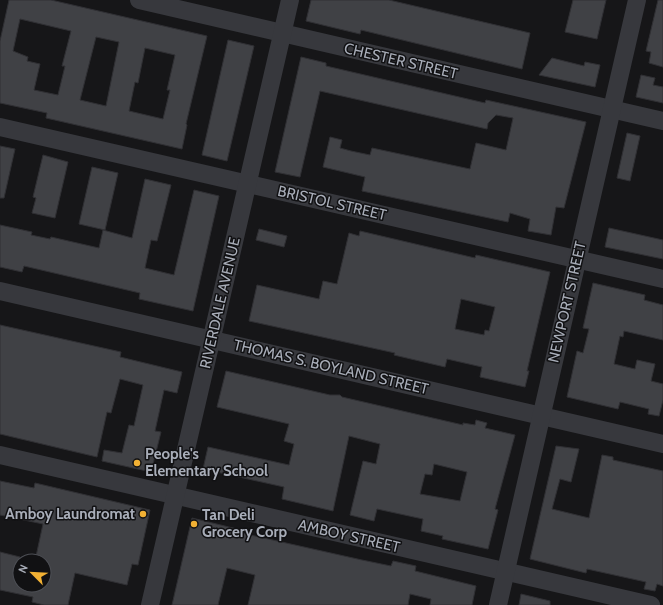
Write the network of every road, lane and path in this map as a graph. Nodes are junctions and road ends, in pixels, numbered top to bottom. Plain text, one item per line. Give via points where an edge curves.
1 (139, 0) edge
2 (290, 0) edge
3 (637, 0) edge
4 (282, 33) junction
5 (612, 109) junction
6 (663, 121) edge
7 (0, 127) edge
8 (248, 184) junction
9 (577, 259) junction
10 (663, 279) edge
11 (0, 291) edge
12 (212, 340) junction
13 (541, 416) junction
14 (663, 444) edge
15 (0, 455) edge
16 (176, 496) junction
17 (505, 571) junction
18 (150, 605) edge
19 (498, 605) edge
20 (651, 605) edge

1 - 4 street, CHESTER STREET
2 - 4 street, RIVERDALE AVENUE
3 - 5 street, NEWPORT STREET
4 - 5 street, CHESTER STREET
4 - 8 street, RIVERDALE AVENUE
5 - 6 street, CHESTER STREET
5 - 9 street, NEWPORT STREET
7 - 8 street, BRISTOL STREET
8 - 9 street, BRISTOL STREET
8 - 12 street, RIVERDALE AVENUE
9 - 10 street, BRISTOL STREET
9 - 13 street, NEWPORT STREET
11 - 12 street, THOMAS S. BOYLAND STREET
12 - 13 street, THOMAS S. BOYLAND STREET
12 - 16 street, RIVERDALE AVENUE
13 - 14 street, THOMAS S. BOYLAND STREET
13 - 17 street, NEWPORT STREET
15 - 16 street, AMBOY STREET
16 - 17 street, AMBOY STREET
16 - 18 street, RIVERDALE AVENUE
17 - 19 street, NEWPORT STREET
17 - 20 street, AMBOY STREET

